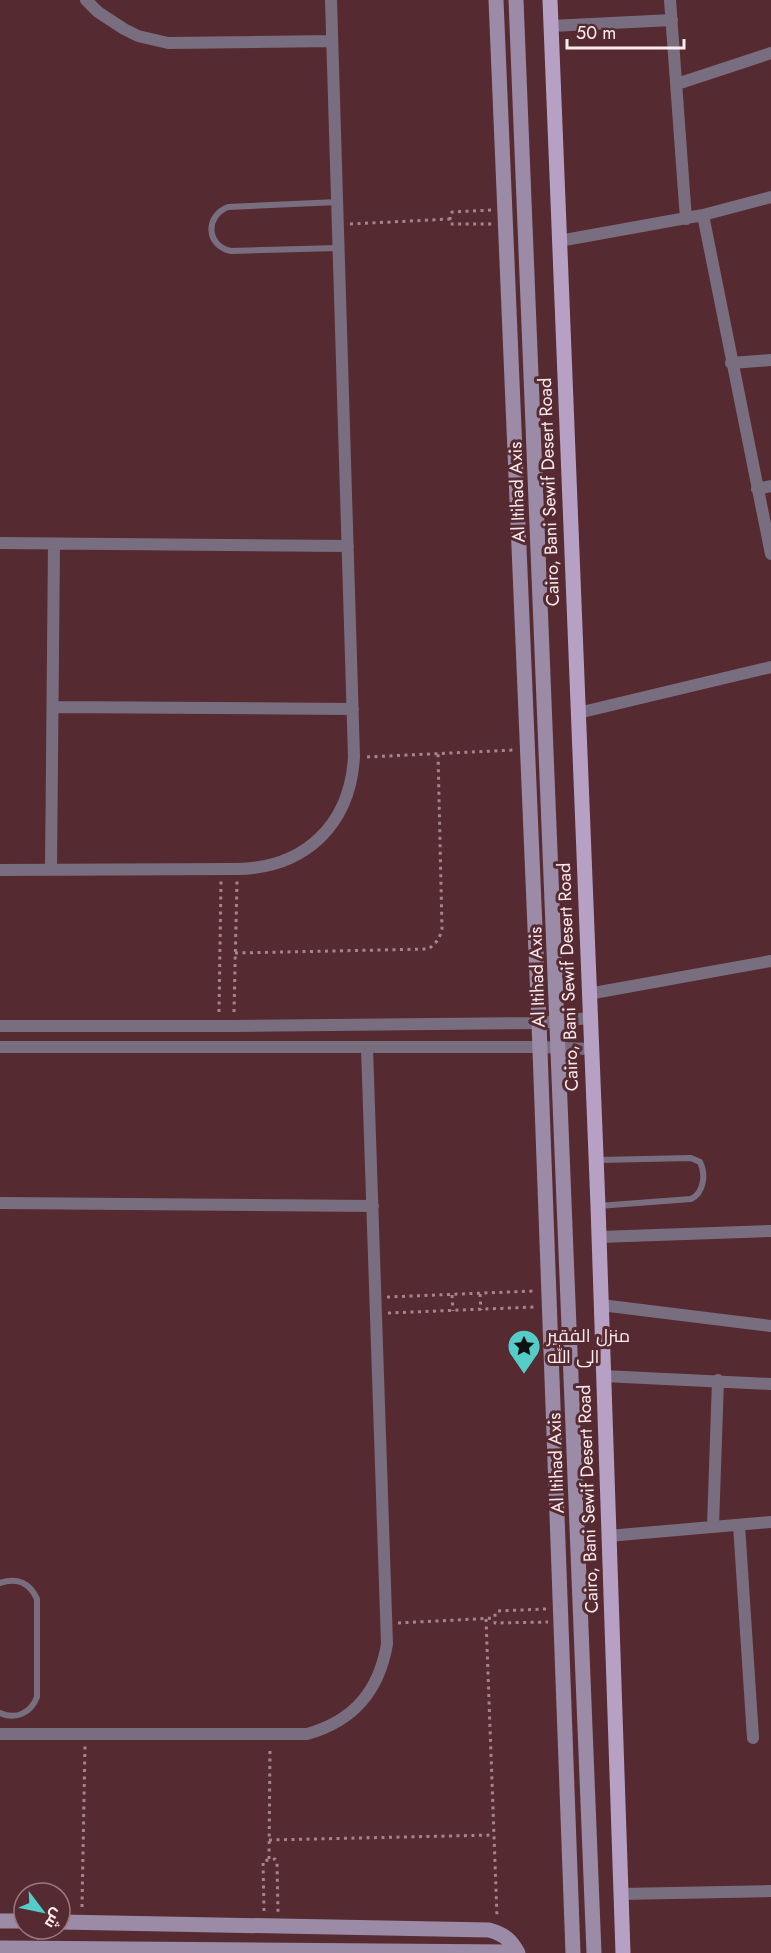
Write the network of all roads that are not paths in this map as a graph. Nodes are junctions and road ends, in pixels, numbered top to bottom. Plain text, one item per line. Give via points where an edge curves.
1 (86, 0) edge
2 (331, 0) edge
3 (496, 0) edge
4 (516, 0) edge
5 (550, 0) edge
6 (670, 0) edge
7 (672, 20) junction
8 (551, 26) junction
9 (332, 41) junction
10 (771, 53) edge
11 (677, 84) junction
12 (771, 197) edge
13 (338, 202) junction
14 (703, 215) junction
15 (686, 219) junction
16 (559, 241) junction
17 (339, 248) junction
18 (771, 360) edge
19 (731, 363) junction
20 (771, 486) edge
21 (757, 489) junction
22 (0, 543) edge
23 (54, 544) junction
24 (348, 546) junction
25 (771, 554) edge
26 (771, 667) edge
27 (53, 707) junction
28 (354, 710) junction
29 (578, 713) junction
30 (51, 869) junction
31 (0, 870) edge
32 (771, 962) edge
33 (588, 994) junction
34 (589, 1018) junction
35 (558, 1020) junction
36 (539, 1023) junction
37 (0, 1026) edge
38 (0, 1047) edge
39 (540, 1047) junction
40 (367, 1048) junction
41 (559, 1048) junction
42 (590, 1049) junction
43 (596, 1161) junction
44 (0, 1203) edge
45 (373, 1206) junction
46 (598, 1206) junction
47 (771, 1231) edge
48 (599, 1237) junction
49 (601, 1305) junction
50 (771, 1326) edge
51 (603, 1376) junction
52 (718, 1380) junction
53 (771, 1384) edge
54 (771, 1522) edge
55 (739, 1525) junction
56 (713, 1527) junction
57 (608, 1536) junction
58 (0, 1583) edge
59 (0, 1713) edge
60 (11, 1716) junction
61 (5, 1734) edge
62 (753, 1738) dead end
63 (771, 1891) edge
64 (621, 1894) junction
65 (72, 1922) edge
66 (0, 1947) edge
67 (493, 1952) edge
68 (517, 1952) edge
69 (573, 1953) edge
70 (594, 1953) edge
71 (623, 1953) edge

1 - 9 street via 124,29 168,43
2 - 9 street
3 - 36 street, Al Itihad Axis
4 - 35 street, Al Itihad Axis
5 - 8 main road, Cairo, Bani Sewif Desert Road
6 - 7 street
7 - 8 street
7 - 11 street
8 - 16 main road, Cairo, Bani Sewif Desert Road
9 - 13 street
10 - 11 street
11 - 15 street
12 - 14 street
13 - 17 street
13 - 17 lane via 228,207 213,219 211,232 215,243 231,251
14 - 15 street
14 - 19 street
15 - 16 street
16 - 29 main road, Cairo, Bani Sewif Desert Road
17 - 24 street
18 - 19 street
19 - 21 street
20 - 21 street
21 - 25 street
22 - 23 street
23 - 24 street
23 - 27 street
24 - 28 street
26 - 29 street
27 - 28 street
27 - 30 street
28 - 30 street via 353,772 345,801 320,839 295,856 252,869
29 - 33 main road, Cairo, Bani Sewif Desert Road
30 - 31 street
32 - 33 street
33 - 34 main road, Cairo, Bani Sewif Desert Road
34 - 35 street
34 - 42 main road, Cairo, Bani Sewif Desert Road
35 - 36 street
35 - 41 street, Al Itihad Axis
36 - 37 street
36 - 39 street, Al Itihad Axis
38 - 40 street
39 - 40 street
39 - 41 street
39 - 69 street, Al Itihad Axis
40 - 45 street
41 - 42 street
41 - 70 street, Al Itihad Axis
42 - 43 main road, Cairo, Bani Sewif Desert Road
43 - 46 main road, Cairo, Bani Sewif Desert Road
43 - 46 lane via 692,1158 703,1168 702,1190 692,1199
44 - 45 street
45 - 61 street via 387,1644 381,1671 367,1696 346,1717 307,1734
46 - 48 main road, Cairo, Bani Sewif Desert Road
47 - 48 street
48 - 49 main road, Cairo, Bani Sewif Desert Road
49 - 50 street
49 - 51 main road, Cairo, Bani Sewif Desert Road
51 - 52 street
51 - 57 main road, Cairo, Bani Sewif Desert Road
52 - 53 street
52 - 56 street
54 - 55 street
55 - 56 street
55 - 62 street
56 - 57 street
57 - 64 main road, Cairo, Bani Sewif Desert Road
58 - 60 lane via 21,1581 37,1599 37,1697 27,1711
59 - 60 lane
60 - 61 lane
63 - 64 street
64 - 71 main road, Cairo, Bani Sewif Desert Road
65 - 68 street via 489,1930 512,1942
66 - 67 street
67 - 68 street

